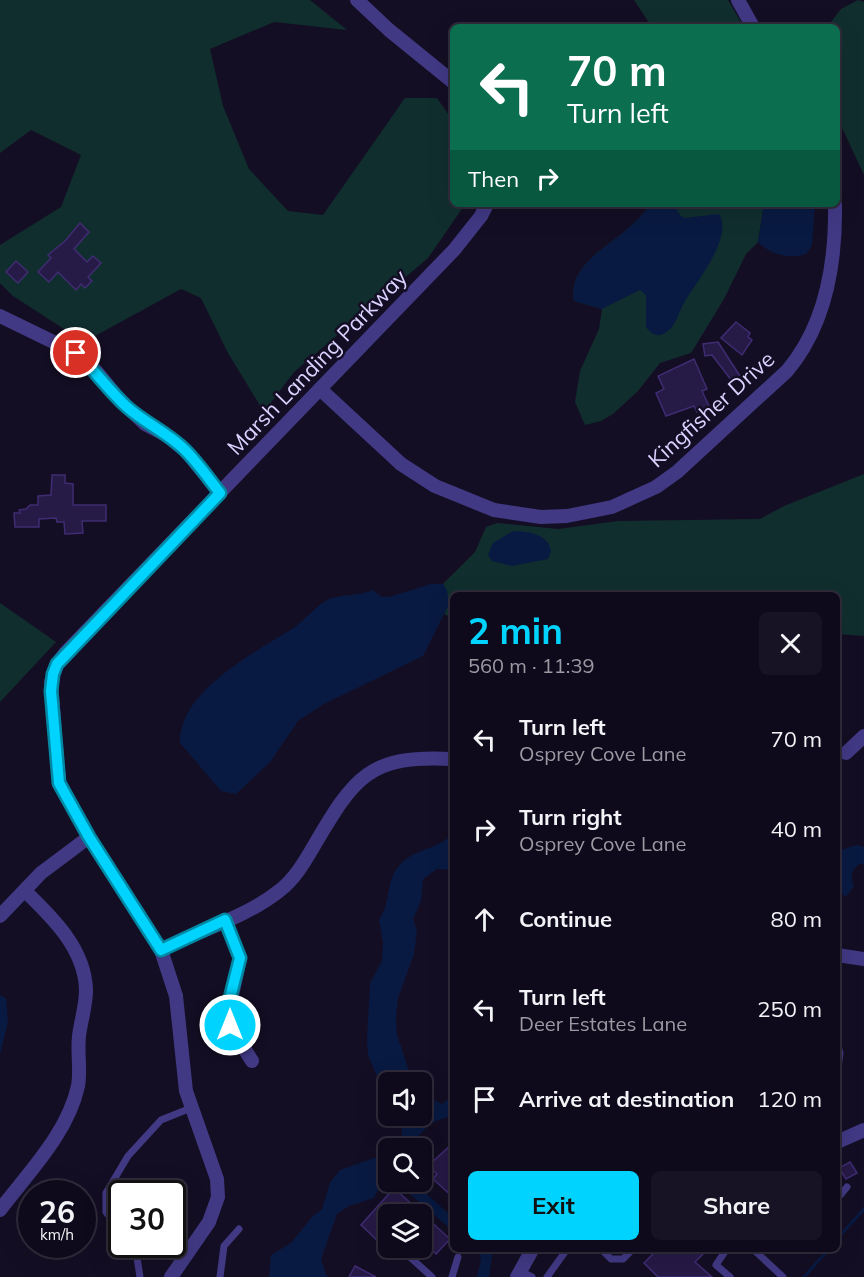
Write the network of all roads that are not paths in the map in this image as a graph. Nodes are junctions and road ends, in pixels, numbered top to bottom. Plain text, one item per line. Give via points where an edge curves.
1 (357, 0) edge
2 (738, 0) edge
3 (751, 24) edge
4 (450, 80) edge
5 (486, 207) edge
6 (836, 207) edge
7 (0, 316) edge
8 (320, 389) junction
9 (220, 493) junction
10 (864, 736) edge
11 (846, 753) dead end
12 (450, 759) edge
13 (89, 837) junction
14 (25, 891) junction
15 (0, 916) edge
16 (225, 920) junction
17 (161, 950) junction
18 (840, 955) edge
19 (864, 959) edge
20 (252, 1061) dead end
21 (191, 1108) junction
22 (864, 1130) edge
23 (840, 1141) edge
24 (113, 1180) edge
25 (847, 1187) dead end
26 (108, 1189) edge
27 (840, 1195) edge
28 (0, 1210) edge
29 (108, 1214) edge
30 (239, 1229) dead end
31 (531, 1252) edge
32 (565, 1252) dead end
33 (604, 1252) edge
34 (630, 1252) edge
35 (725, 1252) edge
36 (756, 1252) edge
37 (458, 1257) dead end
38 (137, 1258) edge
39 (411, 1258) edge
40 (523, 1275) edge
41 (140, 1277) edge
42 (171, 1277) edge
43 (220, 1277) edge
44 (432, 1277) edge
45 (452, 1277) edge
46 (547, 1277) edge
47 (730, 1277) edge
48 (783, 1277) edge

1 - 4 street
2 - 3 street
5 - 8 street, Marsh Landing Parkway via 454,250
6 - 8 street, Kingfisher Drive via 825,299 800,356 677,472 641,495 612,507 541,517 470,502 410,471
7 - 9 street via 76,353 145,424 186,451
8 - 9 street, Marsh Landing Parkway
9 - 13 street, Marsh Landing Parkway via 66,652 53,674 57,771 70,805
10 - 11 street
12 - 16 street via 392,762 362,778 344,795 289,883 260,905
13 - 14 street via 57,858
13 - 17 street, Marsh Landing Parkway
14 - 15 street
14 - 28 street via 76,951 84,976 86,1002 74,1100 55,1137
16 - 17 street
16 - 20 street via 240,958 228,1014 232,1029
17 - 21 street via 176,996
18 - 19 street
21 - 24 lane via 161,1120 149,1131
21 - 42 street via 217,1179 218,1197 209,1222
22 - 23 street
25 - 27 lane
26 - 29 lane
30 - 43 lane via 224,1246
31 - 40 street
32 - 46 lane
33 - 34 lane via 611,1259 623,1259
35 - 47 lane via 716,1265
36 - 48 lane
37 - 45 lane
38 - 41 lane
39 - 44 lane

